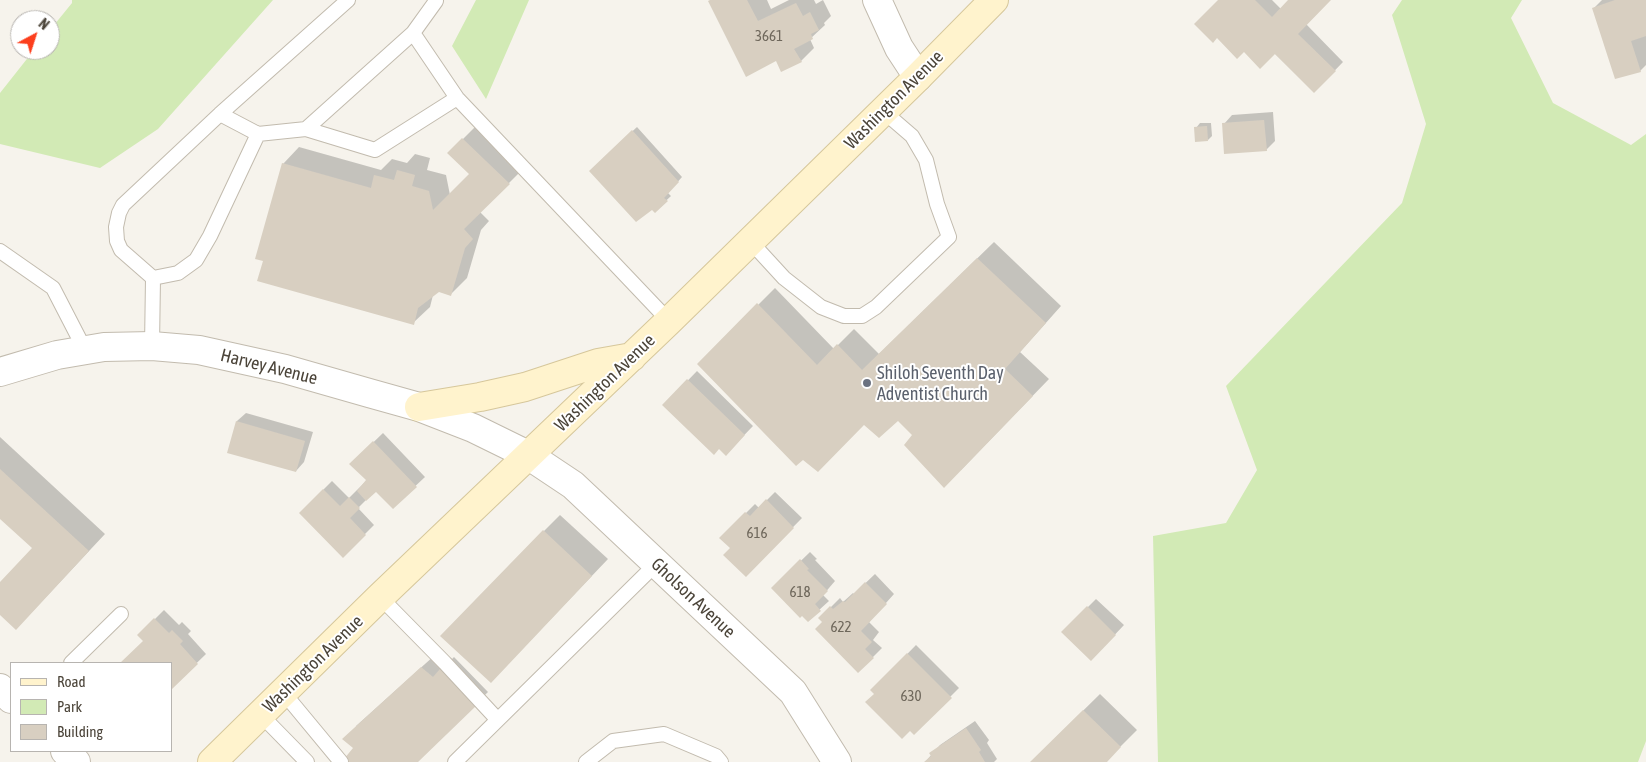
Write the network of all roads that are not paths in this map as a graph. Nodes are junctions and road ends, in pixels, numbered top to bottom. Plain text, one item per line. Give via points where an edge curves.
1 (348, 0) edge
2 (435, 0) edge
3 (877, 0) edge
4 (994, 0) edge
5 (413, 33) junction
6 (918, 77) junction
7 (457, 98) junction
8 (884, 111) junction
9 (220, 114) junction
10 (306, 129) junction
11 (258, 134) junction
12 (750, 241) junction
13 (0, 251) edge
14 (153, 278) junction
15 (669, 321) junction
16 (152, 346) junction
17 (84, 350) junction
18 (632, 357) junction
19 (0, 372) edge
20 (419, 407) junction
21 (528, 455) junction
22 (657, 564) junction
23 (380, 598) junction
24 (121, 614) dead end
25 (72, 662) edge
26 (0, 688) edge
27 (283, 692) junction
28 (10, 698) edge
29 (260, 715) junction
30 (498, 719) junction
31 (66, 752) edge
32 (76, 762) edge
33 (212, 762) edge
34 (308, 762) edge
35 (340, 762) edge
36 (455, 762) edge
37 (586, 762) edge
38 (721, 762) edge
39 (837, 762) edge

1 - 9 lane
2 - 5 lane
3 - 6 street via 899,48
4 - 6 street, Washington Avenue
5 - 7 lane
5 - 10 lane
6 - 8 street, Washington Avenue
7 - 10 lane via 375,150
7 - 15 lane
8 - 12 street, Washington Avenue
8 - 12 lane via 912,136 926,160 949,237 876,307 862,316 844,316 822,307 784,278
9 - 11 lane
9 - 14 lane via 123,205 119,213 116,227 121,250
10 - 11 lane
11 - 14 lane via 196,260 178,273
12 - 15 street, Washington Avenue
13 - 17 lane via 53,288
14 - 16 lane
15 - 18 street, Washington Avenue
16 - 17 street, Harvey Avenue
16 - 20 street, Harvey Avenue via 199,350 285,369
17 - 19 street, Harvey Avenue
18 - 20 street via 598,363 525,387
18 - 21 street, Washington Avenue
20 - 21 street, Harvey Avenue via 473,428
21 - 22 street, Gholson Avenue via 573,485
21 - 23 street, Washington Avenue
22 - 30 lane
22 - 39 street, Gholson Avenue via 793,692
23 - 27 street, Washington Avenue
23 - 30 lane
24 - 25 lane
26 - 28 street
27 - 29 street, Washington Avenue
27 - 35 lane
29 - 33 street, Washington Avenue
29 - 34 lane
30 - 36 lane
31 - 32 street
37 - 38 lane via 613,741 664,734 716,756

